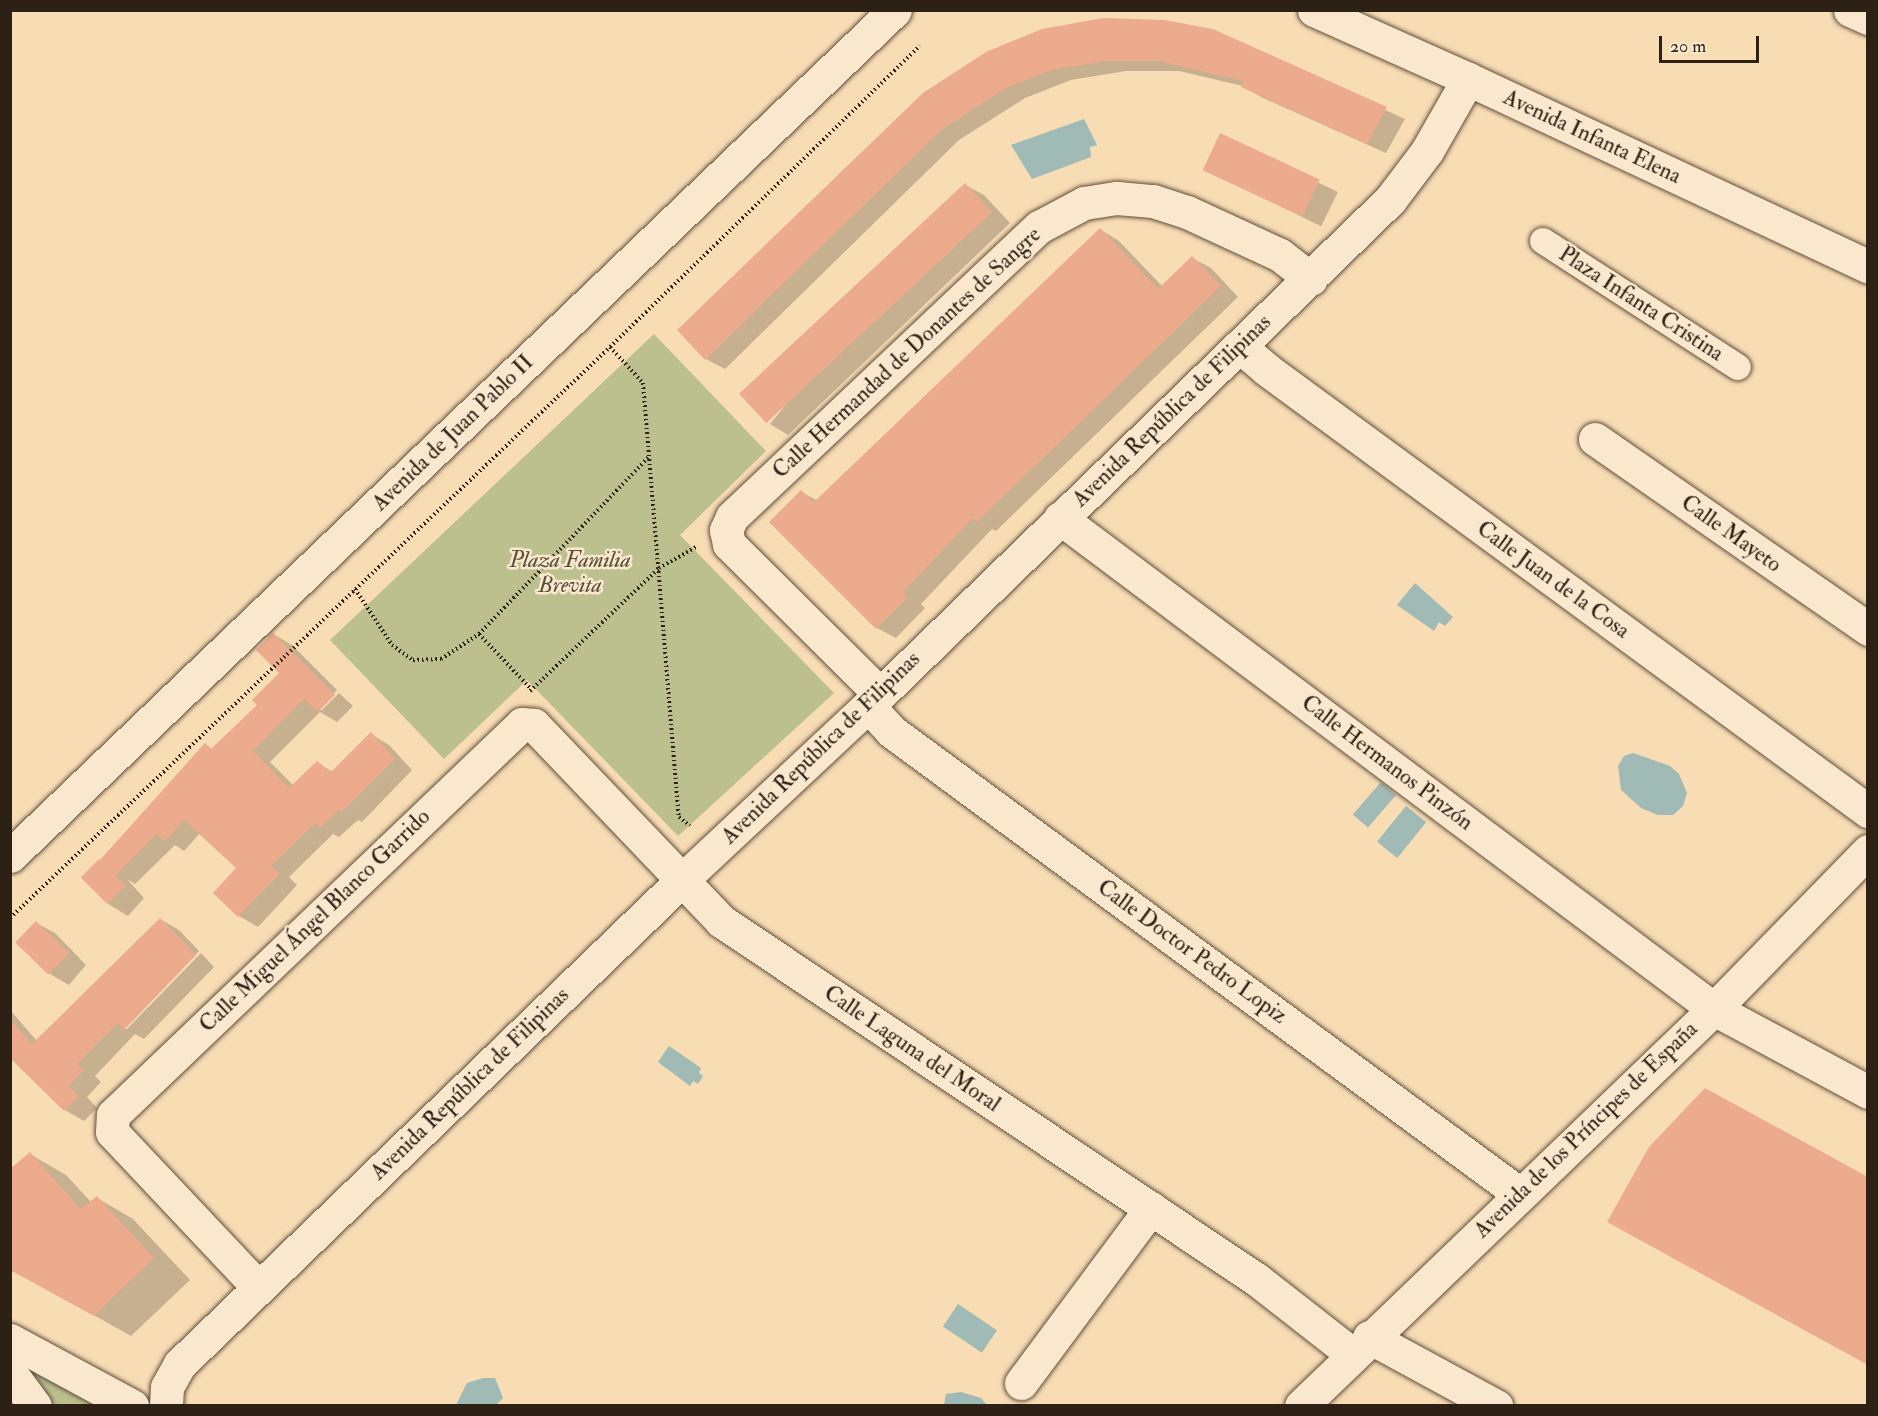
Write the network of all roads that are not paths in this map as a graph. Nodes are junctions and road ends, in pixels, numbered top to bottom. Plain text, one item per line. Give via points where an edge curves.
1 (895, 10) edge
2 (1314, 10) edge
3 (1851, 10) edge
4 (1868, 18) edge
5 (1468, 79) junction
6 (1543, 241) dead end
7 (1868, 266) edge
8 (1311, 279) junction
9 (1239, 346) junction
10 (1738, 367) dead end
11 (1595, 439) dead end
12 (1060, 518) junction
13 (1868, 629) edge
14 (874, 700) junction
15 (1868, 812) edge
16 (1868, 850) edge
17 (10, 856) edge
18 (682, 880) junction
19 (1714, 1009) junction
20 (1868, 1092) edge
21 (1520, 1194) junction
22 (1151, 1209) junction
23 (259, 1288) junction
24 (10, 1340) edge
25 (1360, 1346) junction
26 (10, 1372) edge
27 (1021, 1383) dead end
28 (34, 1406) edge
29 (132, 1406) edge
30 (166, 1406) edge
31 (1301, 1406) edge
32 (1496, 1406) edge

1 - 17 street, Avenida de Juan Pablo II
2 - 5 street, Avenida Infanta Elena
3 - 4 street
5 - 7 street, Avenida Infanta Elena
5 - 8 street, Avenida República de Filipinas via 1427,151 1390,200
6 - 10 street, Plaza Infanta Cristina
8 - 9 street, Avenida República de Filipinas
8 - 14 street, Calle Hermandad de Donantes de Sangre via 1280,255 1187,212 1153,201 1117,198 1084,204 1039,227 732,517 726,530 729,544
9 - 12 street, Avenida República de Filipinas
9 - 15 street, Calle Juan de la Cosa
11 - 13 street, Calle Mayeto
12 - 14 street, Avenida República de Filipinas
12 - 19 street, Calle Hermanos Pinzón
14 - 18 street, Avenida República de Filipinas
14 - 21 street, Calle Doctor Pedro Lopiz via 891,730
16 - 19 street, Avenida de los Príncipes de España
18 - 22 street, Calle Laguna del Moral via 721,921
18 - 23 street, Avenida República de Filipinas
18 - 23 street, Calle Miguel Ángel Blanco Garrido via 534,725 522,724 112,1115 112,1132
19 - 20 street, Calle Hermanos Pinzón
19 - 21 street, Avenida de los Príncipes de España
21 - 25 street, Avenida de los Príncipes de España
22 - 25 street, Calle Laguna del Moral
22 - 27 street
23 - 30 street, Avenida República de Filipinas via 180,1364 167,1387
24 - 29 street
25 - 31 street, Avenida de los Príncipes de España
25 - 32 street, Calle Laguna del Moral
26 - 28 street

